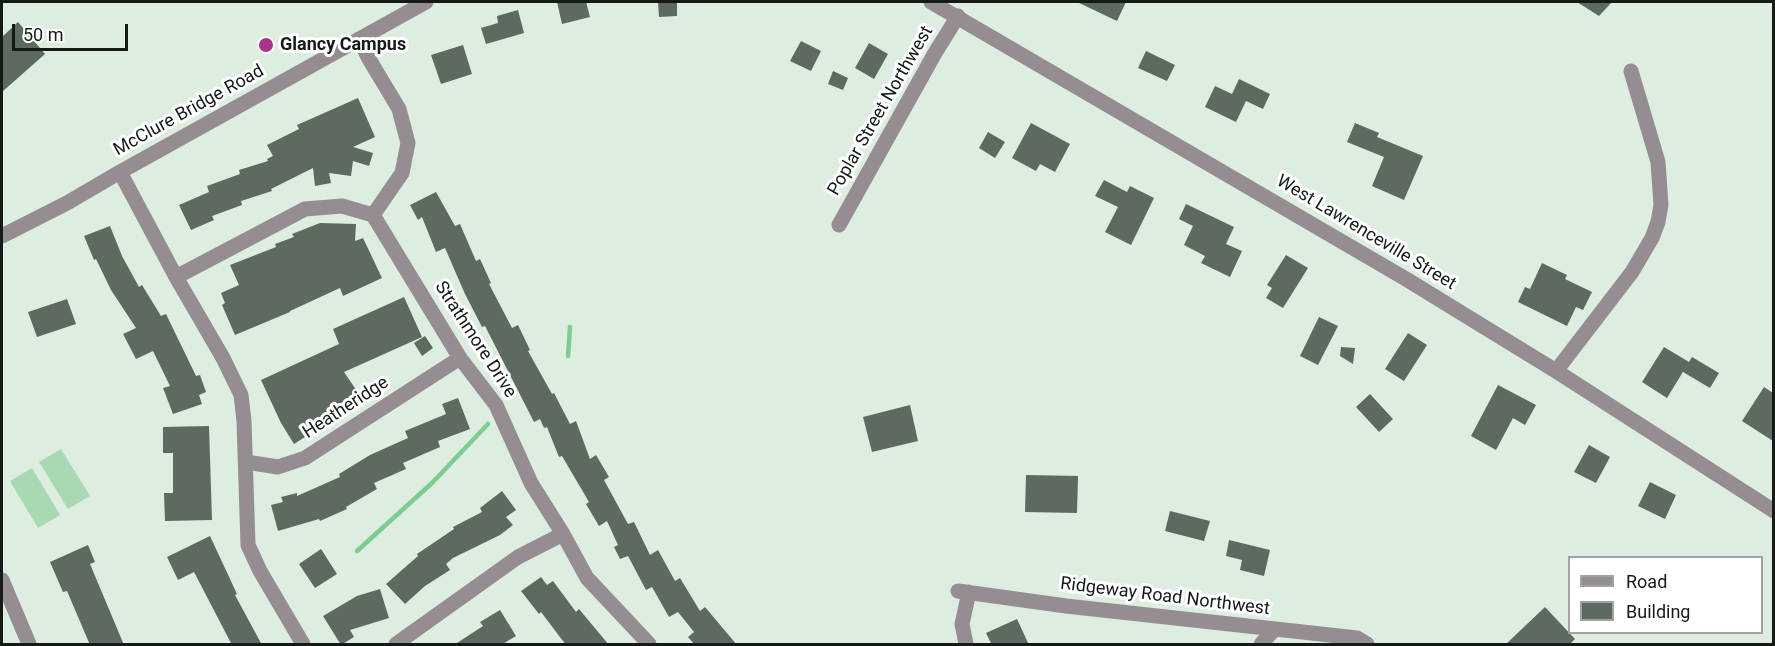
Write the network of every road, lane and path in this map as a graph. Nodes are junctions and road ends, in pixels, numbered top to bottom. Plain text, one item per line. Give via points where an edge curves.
1 (426, 2) edge
2 (930, 2) edge
3 (958, 16) junction
4 (359, 39) junction
5 (1631, 71) dead end
6 (120, 172) junction
7 (373, 215) junction
8 (839, 225) dead end
9 (2, 236) edge
10 (176, 277) junction
11 (459, 358) junction
12 (1556, 371) junction
13 (246, 462) junction
14 (1773, 511) edge
15 (563, 534) junction
16 (2, 580) edge
17 (1275, 629) junction
18 (29, 645) edge
19 (303, 645) edge
20 (396, 645) edge
21 (649, 645) edge
22 (966, 645) edge
23 (1261, 645) edge
24 (1368, 645) edge

1 - 4 street, McClure Bridge Road
2 - 3 street, West Lawrenceville Street
3 - 8 street, Poplar Street Northwest
3 - 12 street, West Lawrenceville Street
4 - 6 street, McClure Bridge Road
4 - 7 street via 399,109 408,143 402,174
5 - 12 street via 1658,162 1658,222 1632,272
6 - 9 street, McClure Bridge Road
6 - 10 street
7 - 10 street via 342,206 305,209
7 - 11 street, Strathmore Drive
10 - 13 street via 241,395
11 - 13 street, Heatheridge via 305,458 278,467
11 - 15 street, Strathmore Drive via 496,405 531,483
12 - 14 street, West Lawrenceville Street
13 - 19 street via 248,544
15 - 20 street via 518,557
15 - 21 street, Strathmore Drive via 587,578
16 - 18 street
17 - 22 street, Ridgeway Road Northwest via 963,591
17 - 23 street
17 - 24 street, Ridgeway Road Northwest via 1357,638

